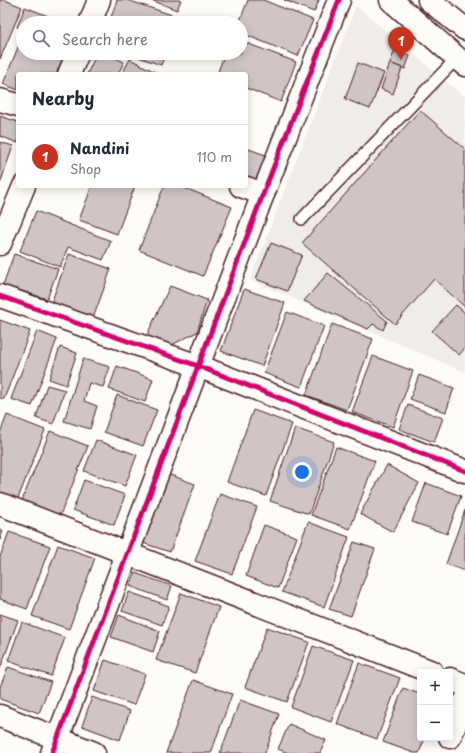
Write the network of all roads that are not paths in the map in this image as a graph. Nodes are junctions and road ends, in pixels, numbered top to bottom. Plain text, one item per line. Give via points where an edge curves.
1 (99, 0) edge
2 (339, 0) edge
3 (391, 0) edge
4 (429, 0) edge
5 (93, 16) edge
6 (465, 29) edge
7 (462, 57) edge
8 (75, 60) edge
9 (70, 72) edge
10 (0, 100) edge
11 (16, 104) edge
12 (23, 188) edge
13 (246, 188) edge
14 (263, 194) junction
15 (302, 219) dead end
16 (0, 244) edge
17 (0, 296) edge
18 (198, 366) junction
19 (465, 471) edge
20 (0, 504) edge
21 (128, 553) junction
22 (424, 669) edge
23 (453, 680) edge
24 (465, 685) edge
25 (465, 701) edge
26 (0, 716) edge
27 (453, 730) edge
28 (448, 741) edge
29 (55, 746) edge
30 (94, 753) edge
31 (443, 753) edge

1 - 5 street
2 - 14 street
3 - 7 street
4 - 6 street
7 - 15 lane
8 - 9 street
10 - 11 street
12 - 16 street
13 - 14 street
14 - 18 street
17 - 18 street
18 - 19 street
18 - 21 street
20 - 21 street
21 - 22 street
21 - 29 street
23 - 24 street
25 - 27 street
26 - 29 street
28 - 31 street
29 - 30 street

